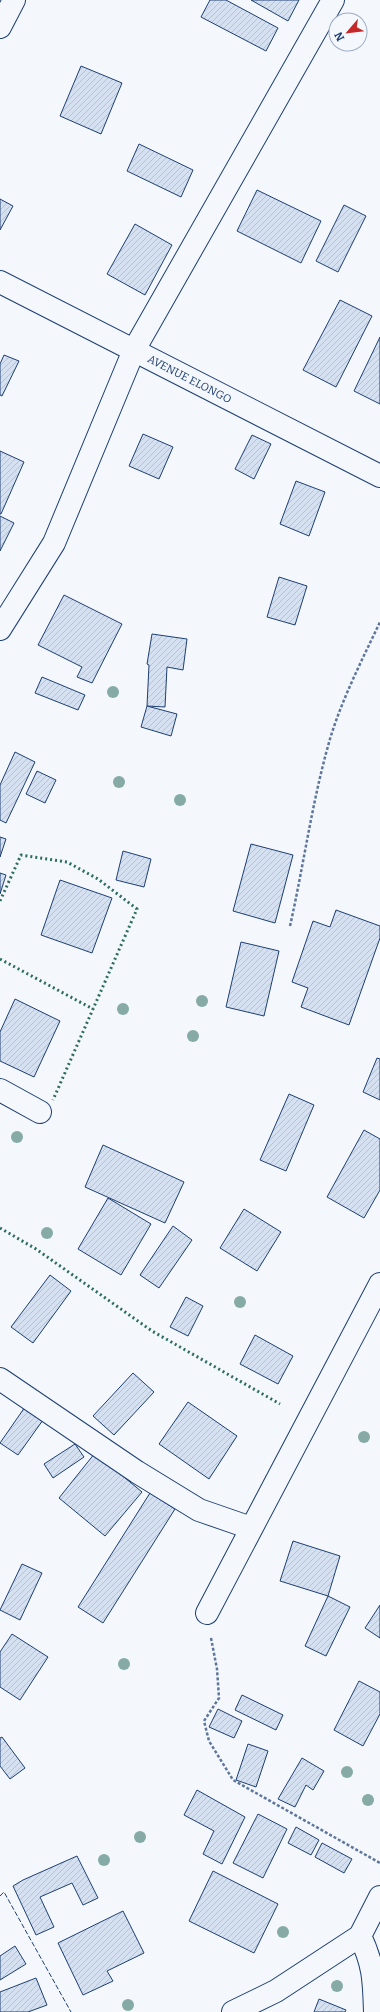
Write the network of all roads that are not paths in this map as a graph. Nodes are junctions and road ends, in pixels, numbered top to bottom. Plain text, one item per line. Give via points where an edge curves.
1 (14, 0) edge
2 (333, 0) edge
3 (0, 27) edge
4 (0, 282) edge
5 (134, 350) junction
6 (380, 476) edge
7 (0, 629) edge
8 (0, 1090) edge
9 (40, 1112) dead end
10 (380, 1284) edge
11 (0, 1379) edge
12 (252, 1528) junction
13 (207, 1613) road end
14 (380, 1897) edge
15 (360, 1936) junction
16 (233, 2012) edge
17 (375, 2012) edge

1 - 3 street
2 - 5 street
4 - 5 street, AVENUE ELONGO
5 - 6 street, AVENUE ELONGO
5 - 7 street via 54,543
8 - 9 street
10 - 12 street
11 - 12 street via 137,1472 199,1510
12 - 13 street
14 - 15 street
15 - 16 street via 276,1991
15 - 17 street via 374,1977

